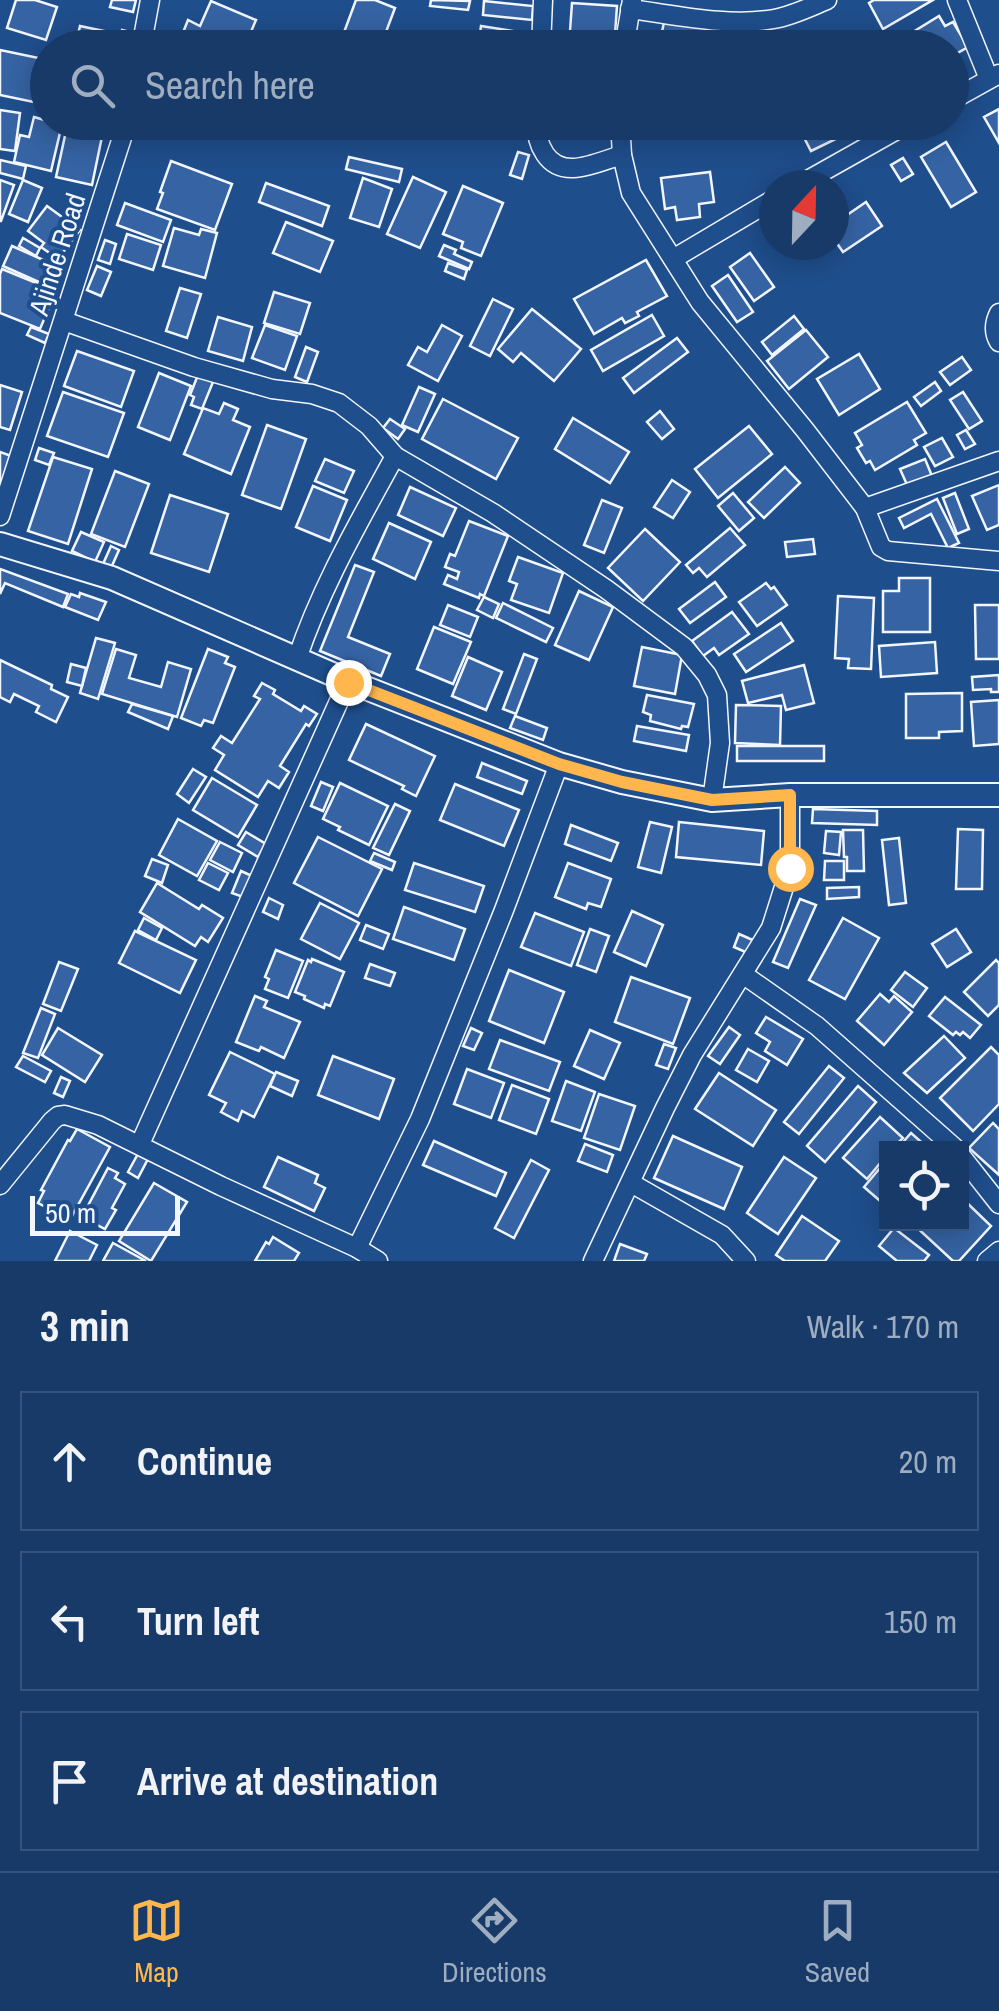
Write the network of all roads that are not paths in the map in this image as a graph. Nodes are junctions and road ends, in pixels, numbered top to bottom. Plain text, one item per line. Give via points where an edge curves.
1 (150, 0) edge
2 (543, 0) edge
3 (826, 0) edge
4 (957, 0) edge
5 (632, 5) edge
6 (145, 30) edge
7 (542, 30) edge
8 (627, 30) edge
9 (994, 76) edge
10 (969, 90) edge
11 (121, 140) edge
12 (539, 140) edge
13 (621, 140) edge
14 (879, 140) edge
15 (622, 155) junction
16 (826, 170) edge
17 (759, 208) edge
18 (673, 259) junction
19 (999, 313) edge
20 (64, 322) junction
21 (999, 342) edge
22 (395, 456) junction
23 (999, 462) edge
24 (865, 508) junction
25 (0, 516) edge
26 (0, 544) edge
27 (999, 561) edge
28 (297, 659) junction
29 (348, 682) junction
30 (559, 764) junction
31 (790, 795) junction
32 (999, 795) edge
33 (712, 800) junction
34 (744, 975) junction
35 (947, 1141) edge
36 (140, 1144) junction
37 (969, 1165) edge
38 (631, 1183) junction
39 (0, 1185) edge
40 (999, 1204) edge
41 (357, 1248) junction
42 (999, 1251) edge
43 (378, 1261) edge
44 (594, 1261) edge
45 (746, 1261) edge
46 (987, 1261) edge

1 - 6 street
2 - 7 street
3 - 5 street via 772,20 720,20
4 - 9 street
5 - 8 street
9 - 10 street
11 - 20 street, Ajinde Road
12 - 15 street via 554,166 571,170
13 - 15 street
14 - 16 street
15 - 18 street via 632,193
17 - 18 street
18 - 24 street
19 - 21 street
20 - 22 street via 194,367 339,403
20 - 25 street, Ajinde Road
22 - 28 street via 337,562
22 - 33 street via 493,513 684,647 717,695 720,743
23 - 24 street
24 - 27 street via 880,547 888,551
26 - 28 street via 112,578
28 - 29 street
29 - 30 street
29 - 36 street
30 - 33 street
30 - 41 street via 420,1119
31 - 32 street
31 - 33 street
31 - 34 street via 784,892
34 - 35 street via 817,1026
34 - 38 street via 692,1055
36 - 39 street via 58,1116
36 - 41 street
37 - 40 street
38 - 44 street
38 - 45 street via 722,1235
41 - 43 street
42 - 46 street

